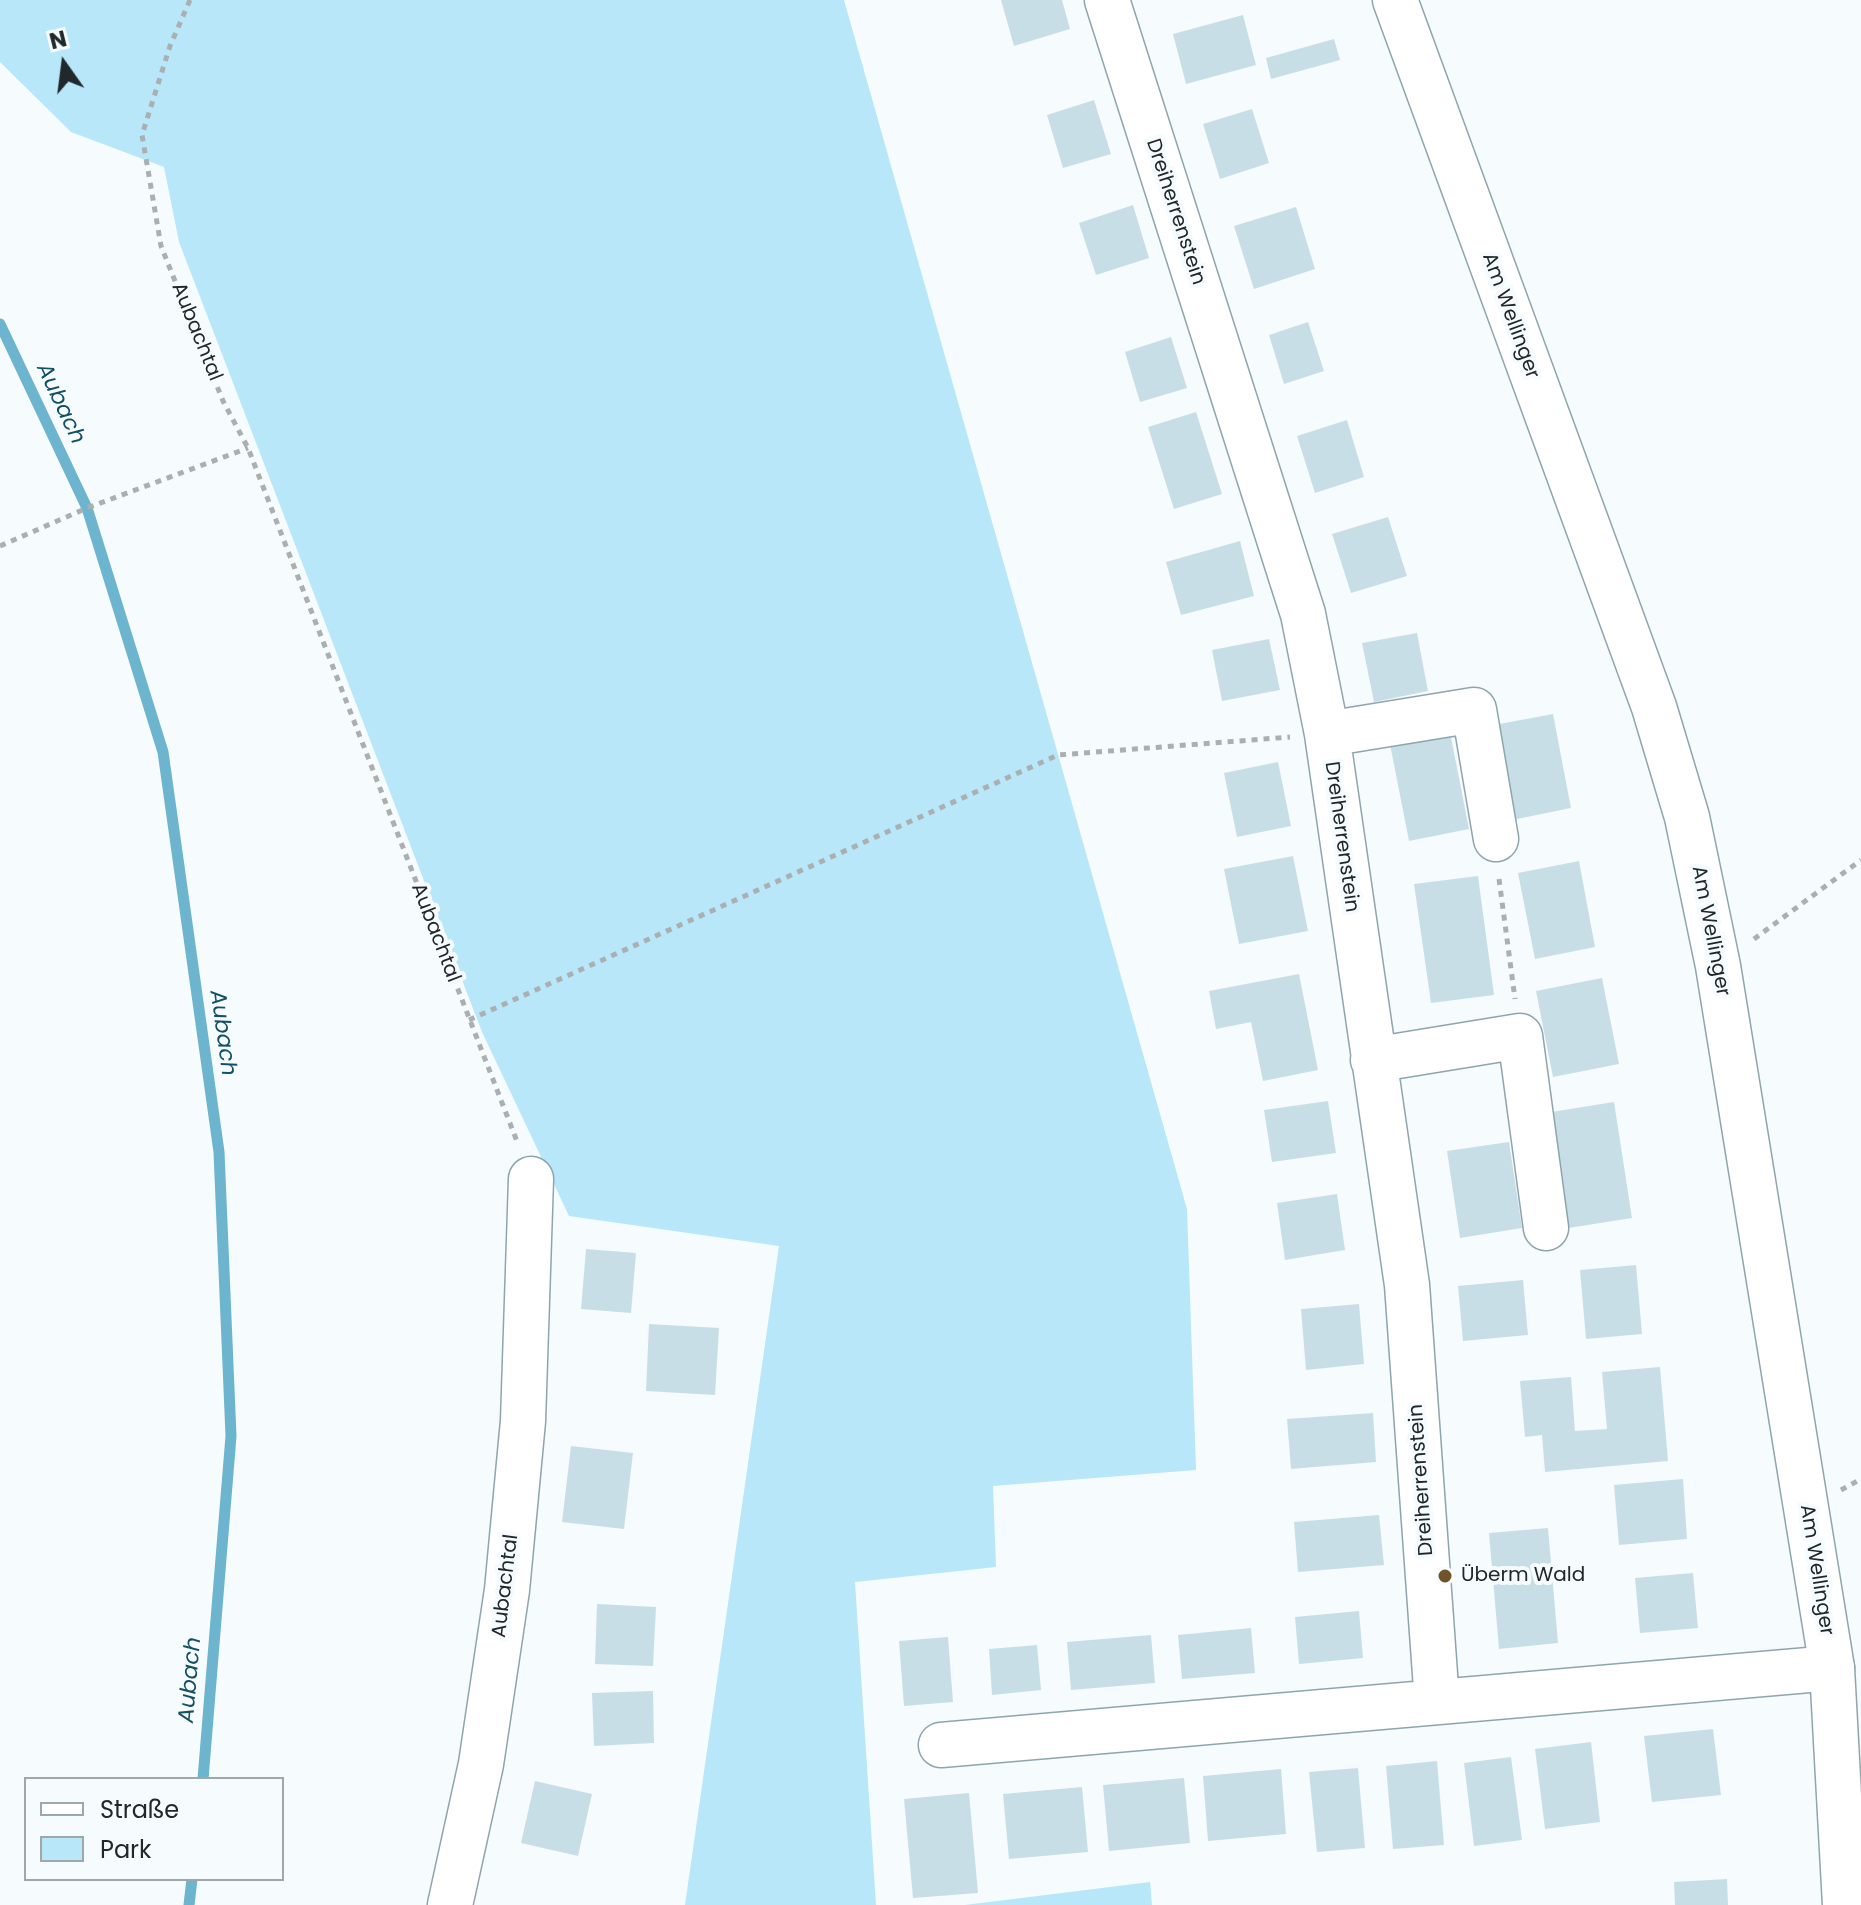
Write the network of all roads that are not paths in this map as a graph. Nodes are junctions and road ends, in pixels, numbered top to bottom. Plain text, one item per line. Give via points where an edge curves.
1 (1107, 0) edge
2 (1395, 0) edge
3 (1327, 734) junction
4 (1498, 859) road end
5 (1373, 1060) junction
6 (531, 1179) road end
7 (1546, 1228) dead end
8 (1832, 1668) junction
9 (1437, 1702) junction
10 (941, 1745) dead end
11 (450, 1905) edge
12 (1845, 1905) edge

1 - 3 street, Dreiherrenstein via 1303,614
2 - 8 street, Am Wellinger via 1654,707 1687,817 1718,966
3 - 4 street via 1474,710
3 - 5 street, Dreiherrenstein
5 - 7 street via 1520,1036
5 - 9 street, Dreiherrenstein via 1407,1285
6 - 11 street, Aubachtal via 523,1421 507,1590 481,1764
8 - 9 street
8 - 12 street, Am Wellinger
9 - 10 street

